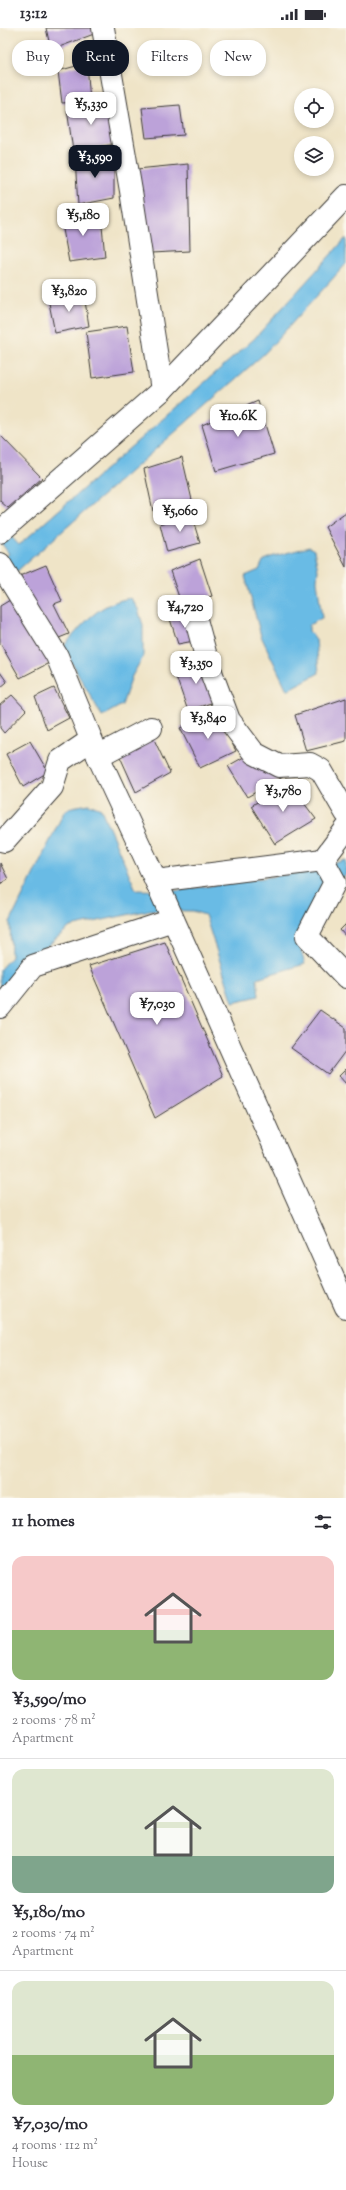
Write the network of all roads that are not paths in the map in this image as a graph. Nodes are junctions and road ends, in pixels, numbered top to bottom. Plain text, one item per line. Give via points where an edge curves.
1 (103, 28) edge
2 (346, 196) edge
3 (162, 390) junction
4 (0, 532) edge
5 (0, 564) edge
6 (195, 616) dead end
7 (151, 728) dead end
8 (95, 748) junction
9 (346, 813) edge
10 (346, 828) edge
11 (4, 841) dead end
12 (323, 860) junction
13 (156, 881) junction
14 (173, 920) junction
15 (346, 977) edge
16 (0, 1007) edge
17 (346, 1307) edge

1 - 3 street
2 - 3 street
3 - 4 street
5 - 8 street via 57,656
6 - 9 street via 208,664 229,720 254,753 280,766 310,764 320,770
7 - 8 street
8 - 11 street via 60,761 52,787
8 - 13 street
10 - 12 street
12 - 13 street
12 - 15 street via 335,882 307,936
13 - 14 street
14 - 16 street via 33,966
14 - 17 street

